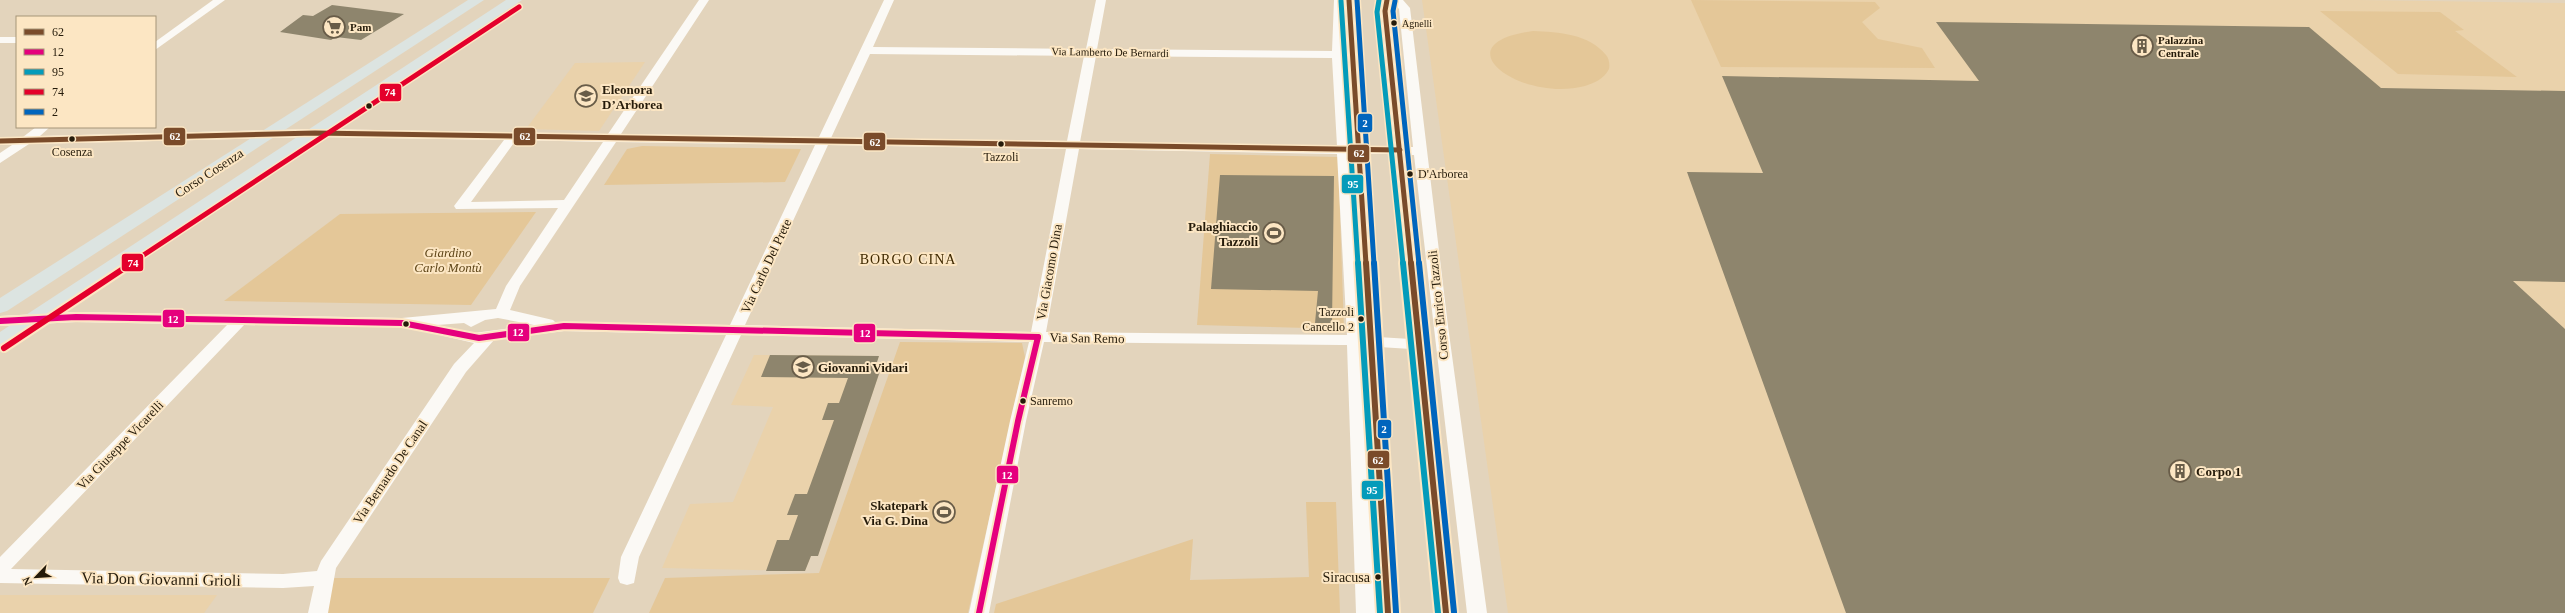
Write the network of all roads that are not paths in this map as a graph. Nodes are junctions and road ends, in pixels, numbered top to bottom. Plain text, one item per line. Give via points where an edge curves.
1 (220, 0) edge
2 (477, 0) edge
3 (515, 0) edge
4 (704, 0) edge
5 (889, 0) edge
6 (1101, 0) edge
7 (1339, 0) edge
8 (1349, 0) edge
9 (1387, 0) edge
10 (1397, 0) edge
11 (0, 40) edge
12 (16, 40) edge
13 (157, 44) edge
14 (866, 50) junction
15 (1091, 52) junction
16 (1338, 55) junction
17 (1354, 55) junction
18 (43, 128) edge
19 (272, 132) junction
20 (315, 133) junction
21 (513, 136) junction
22 (611, 138) junction
23 (25, 141) junction
24 (823, 141) junction
25 (0, 142) edge
26 (1073, 144) junction
27 (1352, 150) junction
28 (1400, 150) junction
29 (1421, 151) junction
30 (0, 158) edge
31 (566, 204) junction
32 (513, 286) junction
33 (0, 307) edge
34 (503, 314) junction
35 (481, 316) junction
36 (36, 318) junction
37 (240, 320) junction
38 (0, 321) edge
39 (402, 323) junction
40 (564, 326) junction
41 (735, 330) junction
42 (493, 335) junction
43 (470, 336) junction
44 (1038, 337) junction
45 (0, 341) edge
46 (1363, 343) junction
47 (1419, 344) junction
48 (460, 368) junction
49 (0, 569) edge
50 (0, 576) edge
51 (323, 578) junction
52 (627, 578) dead end
53 (318, 613) edge
54 (979, 613) edge
55 (1366, 613) edge
56 (1388, 613) edge
57 (1446, 613) edge
58 (1477, 613) edge

1 - 13 street
2 - 19 main road, Corso Cosenza
3 - 20 main road, Corso Cosenza
4 - 22 street
5 - 14 street, Via Carlo Del Prete
6 - 15 street, Via Giacomo Dina
7 - 16 street
8 - 17 street
9 - 28 street, Corso Enrico Tazzoli via 1385,11
10 - 29 street, Corso Enrico Tazzoli via 1404,8
11 - 12 street
14 - 15 street, Via Lamberto De Bernardi
14 - 24 street, Via Carlo Del Prete
15 - 16 street, Via Lamberto De Bernardi
15 - 26 street, Via Giacomo Dina
16 - 17 street, Via Lamberto De Bernardi
16 - 27 street
17 - 27 street
18 - 23 street
19 - 20 street
19 - 23 street
19 - 33 main road, Corso Cosenza
20 - 21 street
20 - 36 main road, Corso Cosenza
21 - 22 street
21 - 31 street via 461,206
22 - 24 street
22 - 31 street
23 - 25 street
23 - 30 street
24 - 26 street
24 - 41 street, Via Carlo Del Prete
26 - 27 street
26 - 44 street, Via Giacomo Dina
27 - 28 street
27 - 46 street
28 - 29 street
28 - 47 street, Corso Enrico Tazzoli
29 - 58 street, Corso Enrico Tazzoli
31 - 32 street
32 - 34 street
32 - 35 street
34 - 35 street, Via San Remo
34 - 40 street, Via San Remo
34 - 42 street, Via Bernardo De Canal via 509,319 509,323
35 - 39 street
35 - 43 street, Via Bernardo De Canal via 468,326
36 - 37 street
36 - 38 street
36 - 45 main road, Corso Cosenza
37 - 39 street
37 - 49 street, Via Giuseppe Vicarelli
39 - 43 street
40 - 41 street, Via San Remo
40 - 42 street, Via San Remo
41 - 44 street, Via San Remo
41 - 52 street, Via Carlo Del Prete via 630,557
42 - 43 street, Via San Remo
42 - 48 street, Via Bernardo De Canal
43 - 48 street, Via Bernardo De Canal
44 - 46 street, Via San Remo via 1341,340
44 - 54 street, Via Giacomo Dina
46 - 47 street, Via San Remo
46 - 55 street
46 - 56 street
47 - 57 street, Corso Enrico Tazzoli
48 - 51 street, Via Bernardo De Canal via 328,566
50 - 51 street, Via Don Giovanni Grioli via 283,581
51 - 53 street

